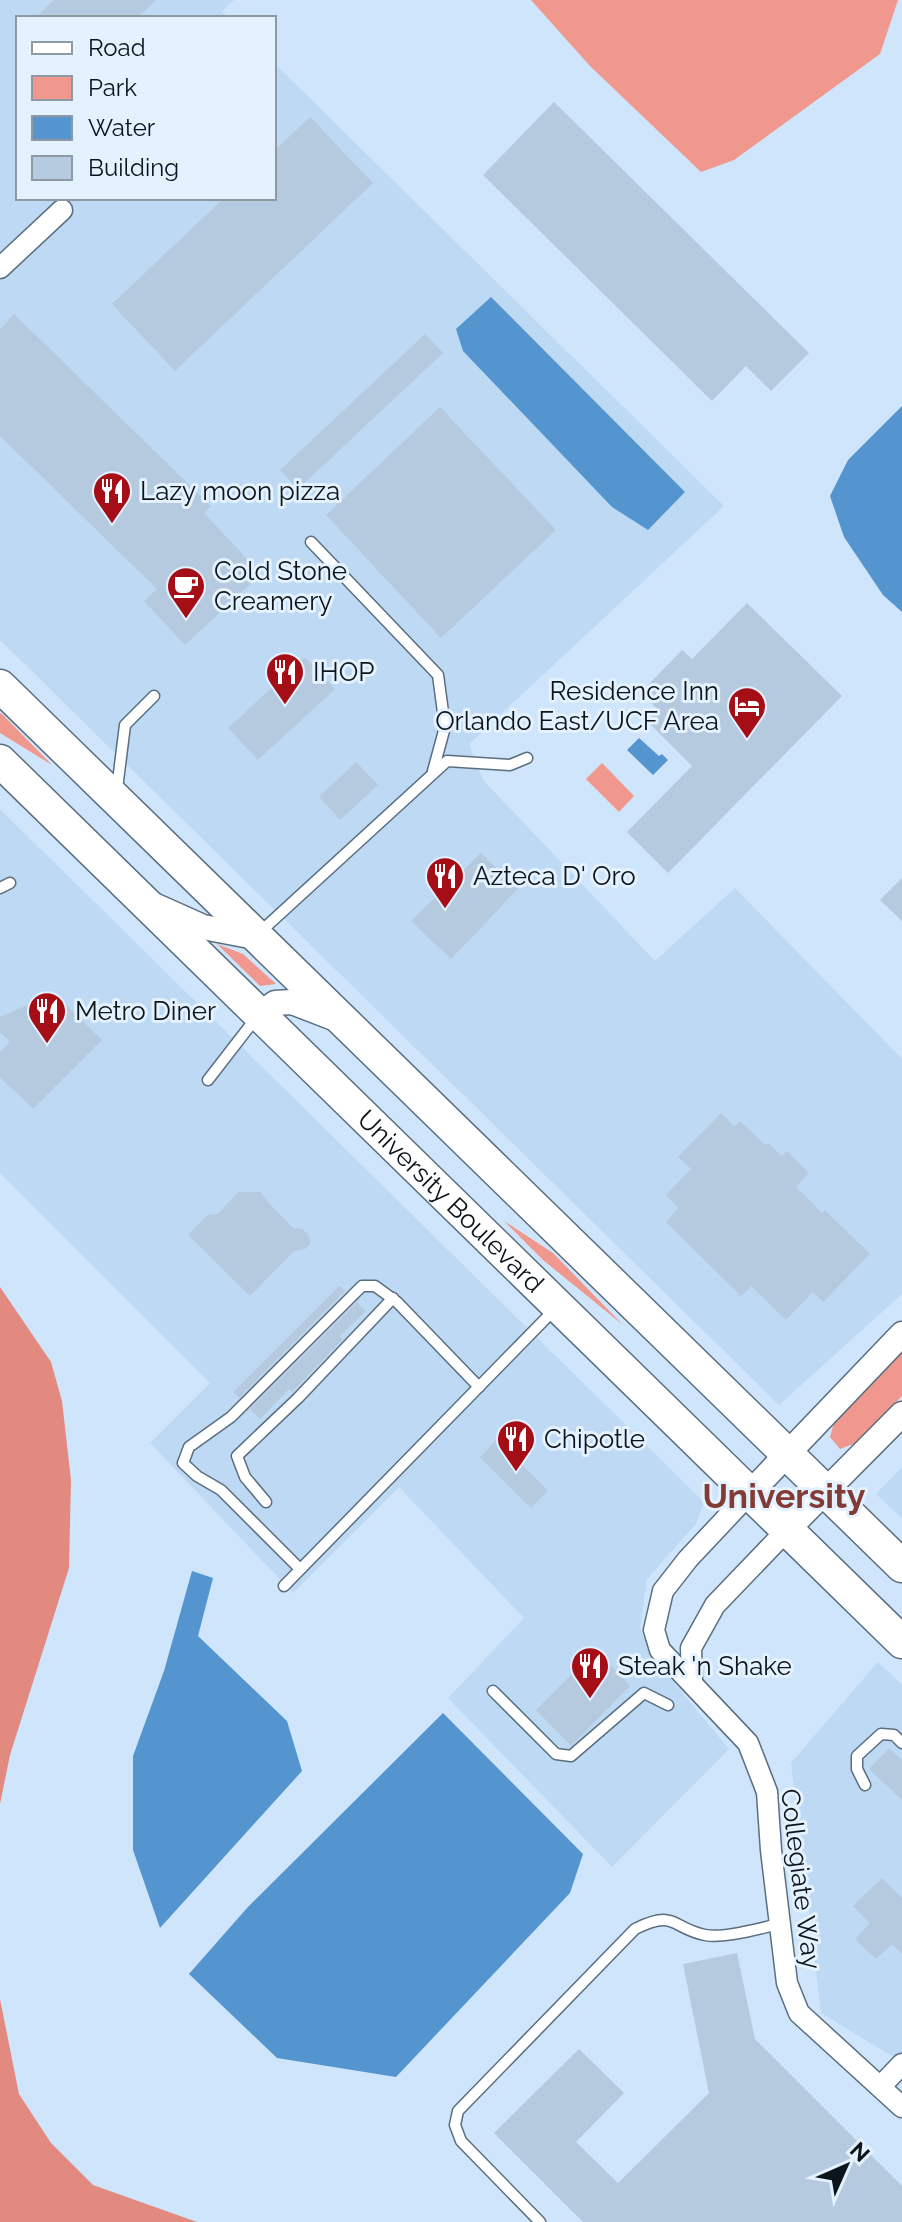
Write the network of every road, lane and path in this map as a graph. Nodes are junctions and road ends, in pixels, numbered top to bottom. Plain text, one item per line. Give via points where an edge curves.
1 (59, 207) dead end
2 (0, 268) edge
3 (311, 542) dead end
4 (0, 686) edge
5 (154, 696) dead end
6 (527, 758) dead end
7 (0, 761) edge
8 (433, 771) junction
9 (116, 799) junction
10 (140, 898) junction
11 (255, 937) junction
12 (259, 1015) junction
13 (342, 1022) junction
14 (208, 1080) dead end
15 (393, 1298) junction
16 (557, 1307) junction
17 (902, 1334) edge
18 (479, 1387) junction
19 (902, 1414) edge
20 (786, 1454) junction
21 (826, 1492) junction
22 (749, 1494) junction
23 (266, 1502) dead end
24 (787, 1530) junction
25 (902, 1566) edge
26 (300, 1569) junction
27 (284, 1586) dead end
28 (902, 1642) edge
29 (692, 1683) junction
30 (493, 1691) dead end
31 (668, 1705) dead end
32 (902, 1743) edge
33 (865, 1785) dead end
34 (780, 1924) junction
35 (902, 2064) edge
36 (881, 2086) junction
37 (902, 2107) edge
38 (540, 2222) edge

1 - 2 street
3 - 8 lane via 438,675 445,727
4 - 9 main road, University Boulevard
5 - 9 lane via 125,725
6 - 8 lane via 510,765 447,761
7 - 10 main road, University Boulevard
8 - 11 lane
9 - 11 main road, University Boulevard
10 - 11 street via 203,927
10 - 12 main road, University Boulevard
11 - 13 main road, University Boulevard
12 - 13 street via 275,1003 292,1002
12 - 14 lane
12 - 16 main road, University Boulevard
13 - 20 main road, University Boulevard
15 - 18 lane
15 - 23 lane via 237,1456 245,1477
15 - 26 lane via 375,1286 362,1286 231,1417 189,1447 183,1463 221,1490
16 - 18 lane
16 - 22 main road, University Boulevard
17 - 20 street
18 - 26 lane
19 - 21 street
20 - 21 main road, University Boulevard
20 - 22 street
21 - 24 street
21 - 25 main road, University Boulevard
22 - 24 main road, University Boulevard
22 - 29 street, Collegiate Way via 663,1591 654,1630 660,1650
24 - 28 main road, University Boulevard
24 - 29 street via 715,1605 691,1648
26 - 27 lane
29 - 34 street, Collegiate Way via 748,1743 767,1792
30 - 31 lane via 556,1754 571,1756 644,1693
32 - 33 lane via 894,1735 881,1734 857,1756
34 - 36 street, Collegiate Way via 787,1983 799,2013
34 - 38 lane via 707,1935 673,1920 635,1929 458,2111 455,2125 461,2141
35 - 36 street
36 - 37 street, Collegiate Way

